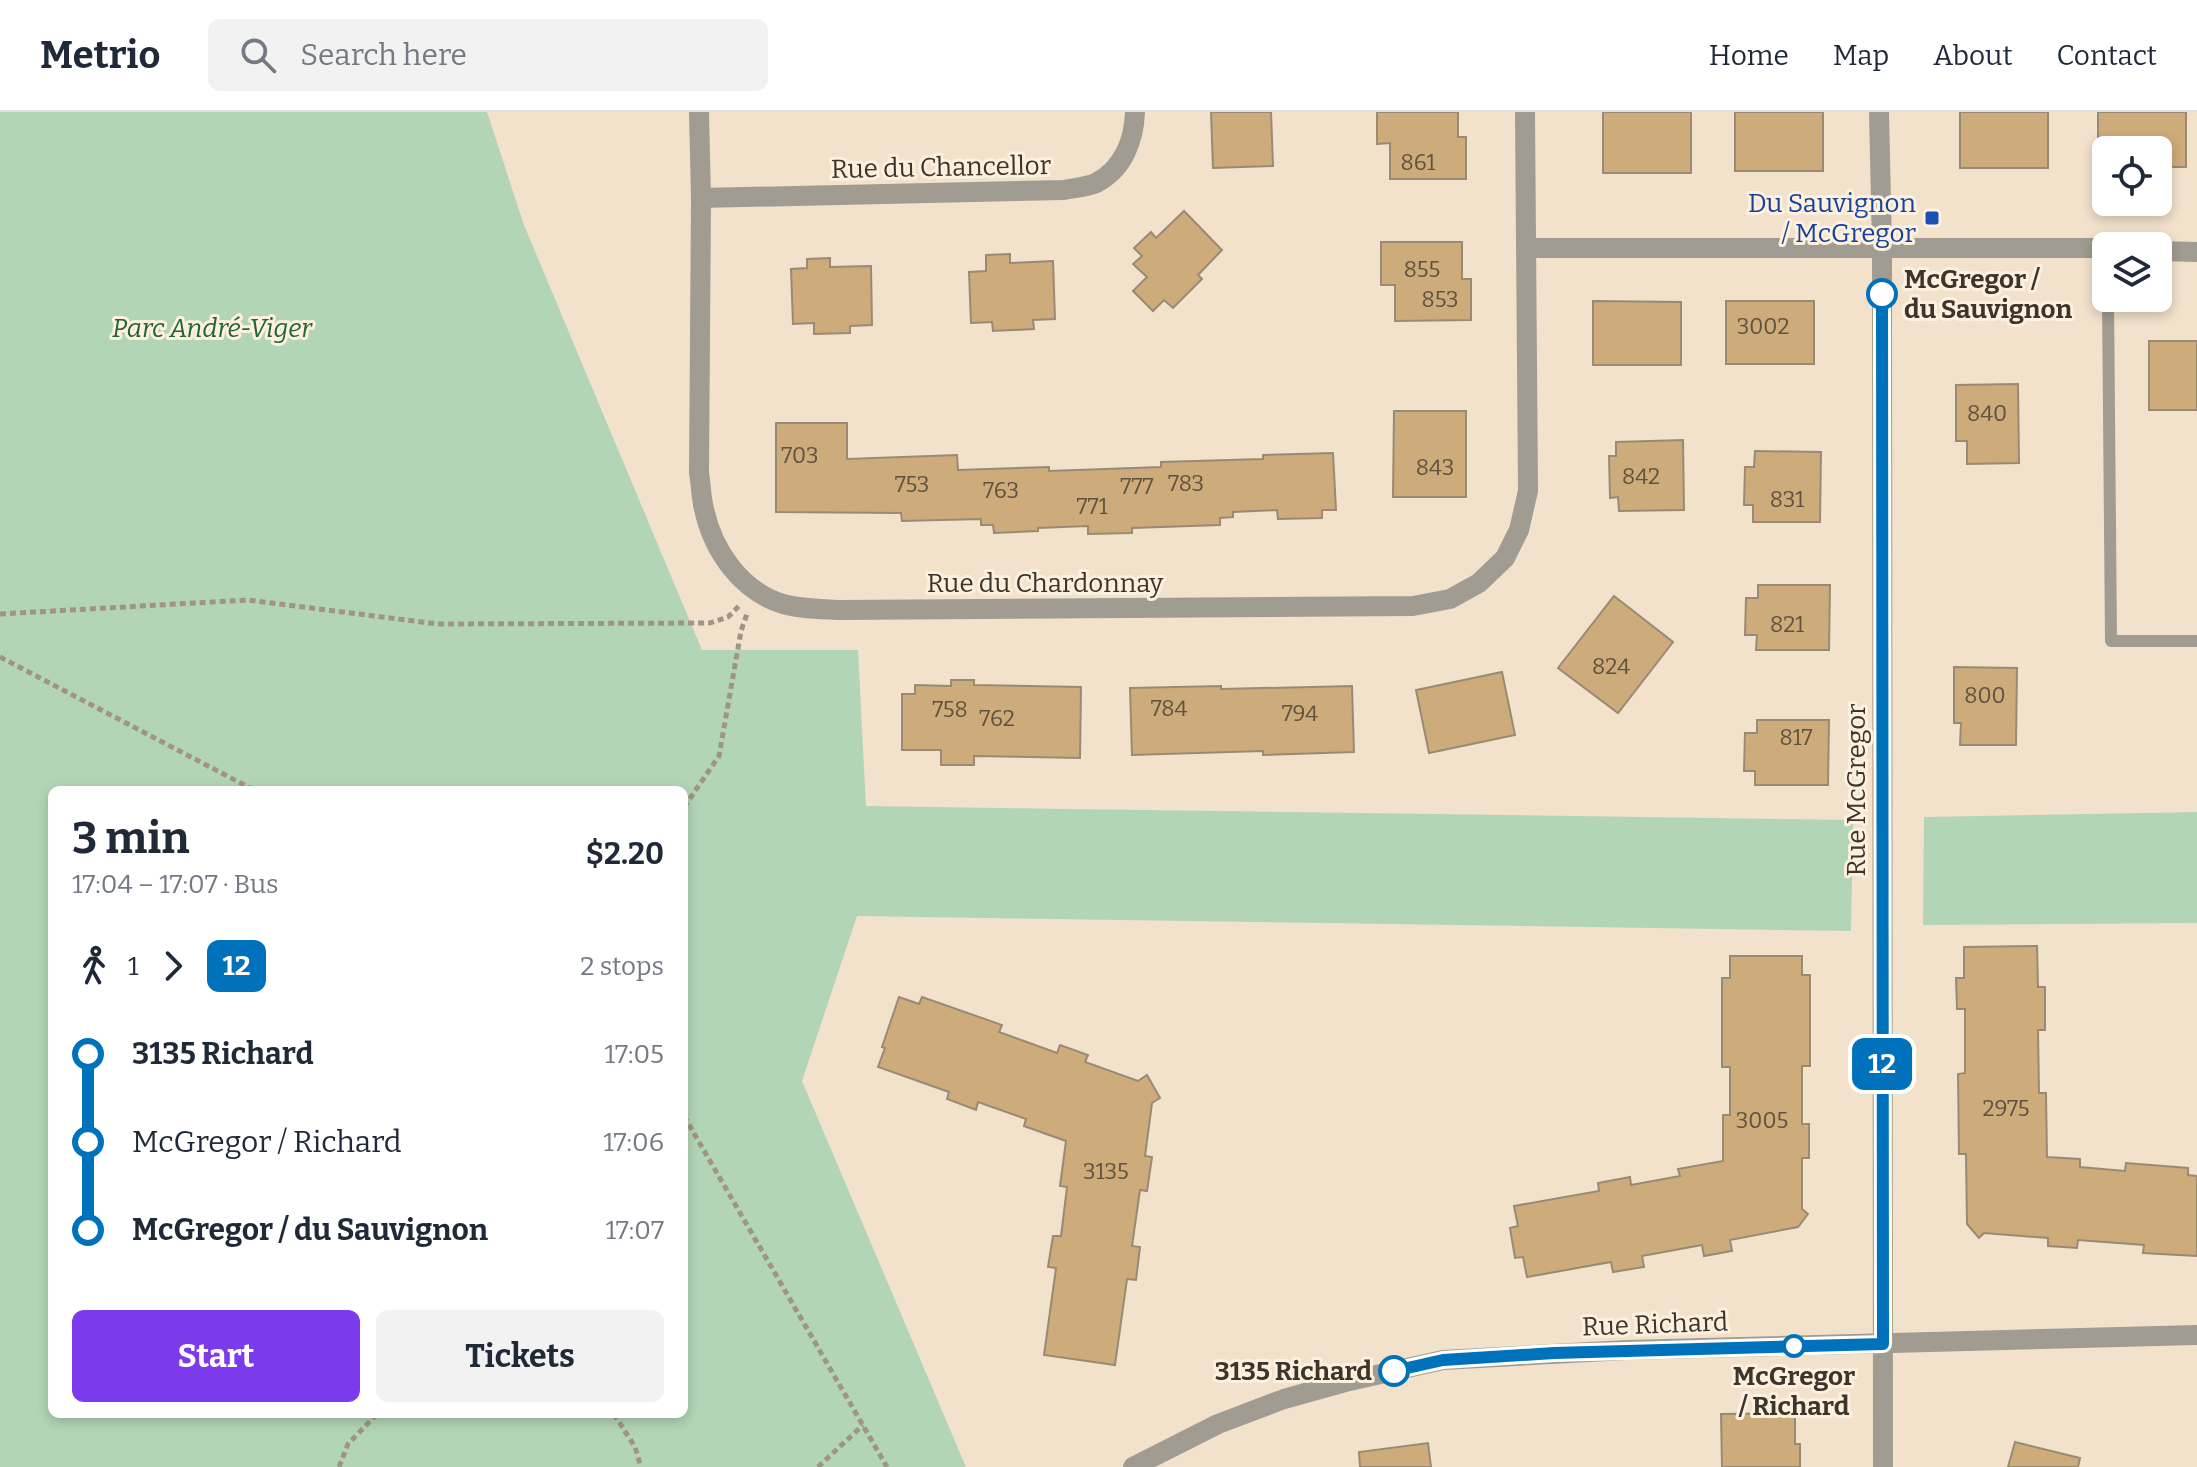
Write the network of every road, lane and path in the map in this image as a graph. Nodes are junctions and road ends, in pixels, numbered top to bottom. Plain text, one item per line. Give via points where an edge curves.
1 (699, 112) edge
2 (1135, 112) edge
3 (1525, 112) edge
4 (1879, 112) edge
5 (701, 198) junction
6 (1882, 247) junction
7 (1527, 248) junction
8 (2092, 248) edge
9 (2172, 251) edge
10 (2197, 252) edge
11 (2108, 312) edge
12 (755, 591) junction
13 (0, 614) edge
14 (2197, 641) edge
15 (0, 657) edge
16 (246, 786) edge
17 (688, 801) edge
18 (688, 1123) edge
19 (2197, 1335) edge
20 (1883, 1344) junction
21 (373, 1418) edge
22 (617, 1418) edge
23 (863, 1425) junction
24 (339, 1467) edge
25 (641, 1467) edge
26 (818, 1467) edge
27 (887, 1467) edge
28 (1133, 1467) edge
29 (1883, 1467) edge

1 - 5 street, Rue du Chardonnay
2 - 5 street, Rue du Chancellor via 1128,150 1115,169 1095,183 1064,190
3 - 7 street, Rue du Chardonnay
4 - 6 street, Rue McGregor
5 - 12 street, Rue du Chardonnay via 699,472 704,510 727,562
6 - 7 street
6 - 8 street
6 - 20 street, Rue McGregor
7 - 12 street, Rue du Chardonnay via 1528,491 1519,530 1505,558 1479,583 1450,599 1377,608 838,610 782,603
9 - 10 street
11 - 14 lane via 2111,641
12 - 13 path via 728,617 710,623 438,624 248,600
12 - 17 path via 741,631 719,756
15 - 16 path
18 - 23 path
19 - 20 street, Rue Richard
20 - 28 street, Rue Richard via 1443,1360 1284,1399 1218,1424
20 - 29 street, Rue McGregor
21 - 24 path via 348,1444
22 - 25 path
23 - 26 path
23 - 27 path

